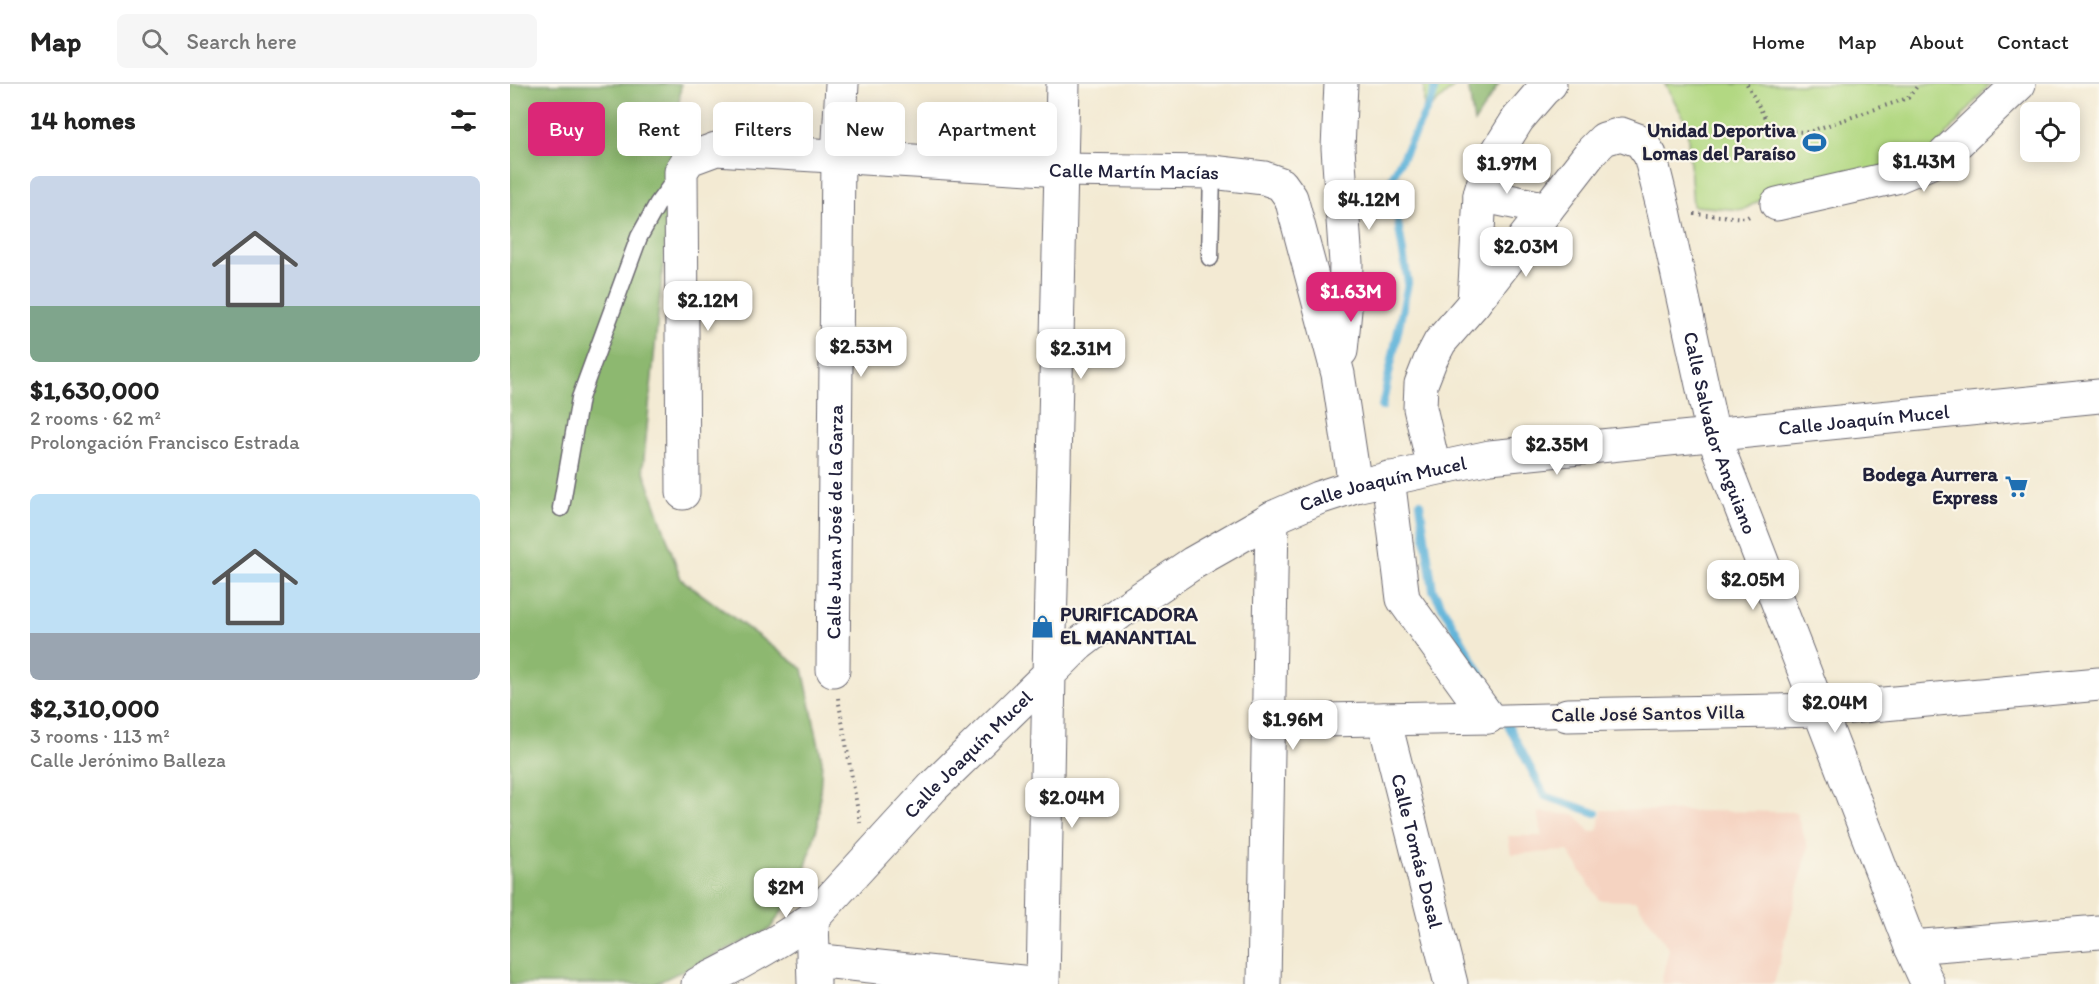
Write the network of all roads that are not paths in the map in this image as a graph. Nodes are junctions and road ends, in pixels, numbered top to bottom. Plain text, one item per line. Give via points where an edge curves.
1 (842, 84) edge
2 (1063, 84) edge
3 (1341, 84) edge
4 (1550, 84) edge
5 (2019, 84) edge
6 (838, 157) junction
7 (1061, 170) junction
8 (681, 171) junction
9 (1212, 172) junction
10 (1480, 195) junction
11 (1777, 204) road end
12 (1547, 209) junction
13 (1210, 258) dead end
14 (1474, 303) junction
15 (1338, 374) junction
16 (2099, 396) edge
17 (1713, 435) junction
18 (1434, 468) junction
19 (1388, 478) junction
20 (1355, 486) junction
21 (683, 493) dead end
22 (561, 508) dead end
23 (1272, 518) junction
24 (833, 670) road end
25 (1049, 674) junction
26 (2099, 684) edge
27 (1819, 710) junction
28 (1567, 715) joint
29 (1488, 717) junction
30 (1384, 719) junction
31 (1268, 721) junction
32 (812, 919) junction
33 (2099, 932) edge
34 (1911, 947) junction
35 (813, 972) edge
36 (698, 984) edge
37 (1042, 984) edge
38 (1264, 984) edge
39 (1450, 984) edge
40 (1928, 984) edge

1 - 6 street, Calle Juan José de la Garza
2 - 7 street
3 - 15 street via 1338,148 1346,263
4 - 10 street via 1518,119 1488,167
5 - 11 street via 1941,158 1896,177
6 - 7 street, Calle Martín Macías
6 - 8 street, Calle Martín Macías via 716,149 689,159
6 - 24 street, Calle Juan José de la Garza
7 - 9 street, Calle Martín Macías
7 - 25 street
8 - 21 street
8 - 22 lane via 639,237 580,398
9 - 13 lane
9 - 15 street, Calle Martín Macías via 1264,178 1281,184 1291,198
10 - 12 street
10 - 14 street
12 - 14 street
12 - 17 street, Calle Salvador Anguiano via 1604,139 1621,134 1640,141 1650,155
14 - 18 street via 1440,342 1421,384 1420,408
15 - 20 street, Calle Martín Macías
16 - 17 street, Calle Joaquín Mucel
17 - 18 street, Calle Joaquín Mucel via 1490,457
17 - 27 street, Calle Salvador Anguiano
18 - 19 street, Calle Joaquín Mucel
19 - 20 street, Calle Joaquín Mucel
19 - 29 street via 1403,599
20 - 23 street, Calle Joaquín Mucel
23 - 25 street, Calle Joaquín Mucel via 1193,563 1122,611 1078,645
23 - 31 street
25 - 32 street, Calle Joaquín Mucel via 933,787
25 - 37 street
26 - 27 street, Calle José Santos Villa
27 - 28 street, Calle José Santos Villa
27 - 34 street, Calle Salvador Anguiano
28 - 29 street, Calle José Santos Villa
29 - 30 street, Calle José Santos Villa
30 - 31 street, Calle José Santos Villa
30 - 39 street, Calle Tomás Dosal
31 - 38 street
32 - 35 street
32 - 36 street via 767,949
33 - 34 street
34 - 40 street, Calle Salvador Anguiano
35 - 37 street

